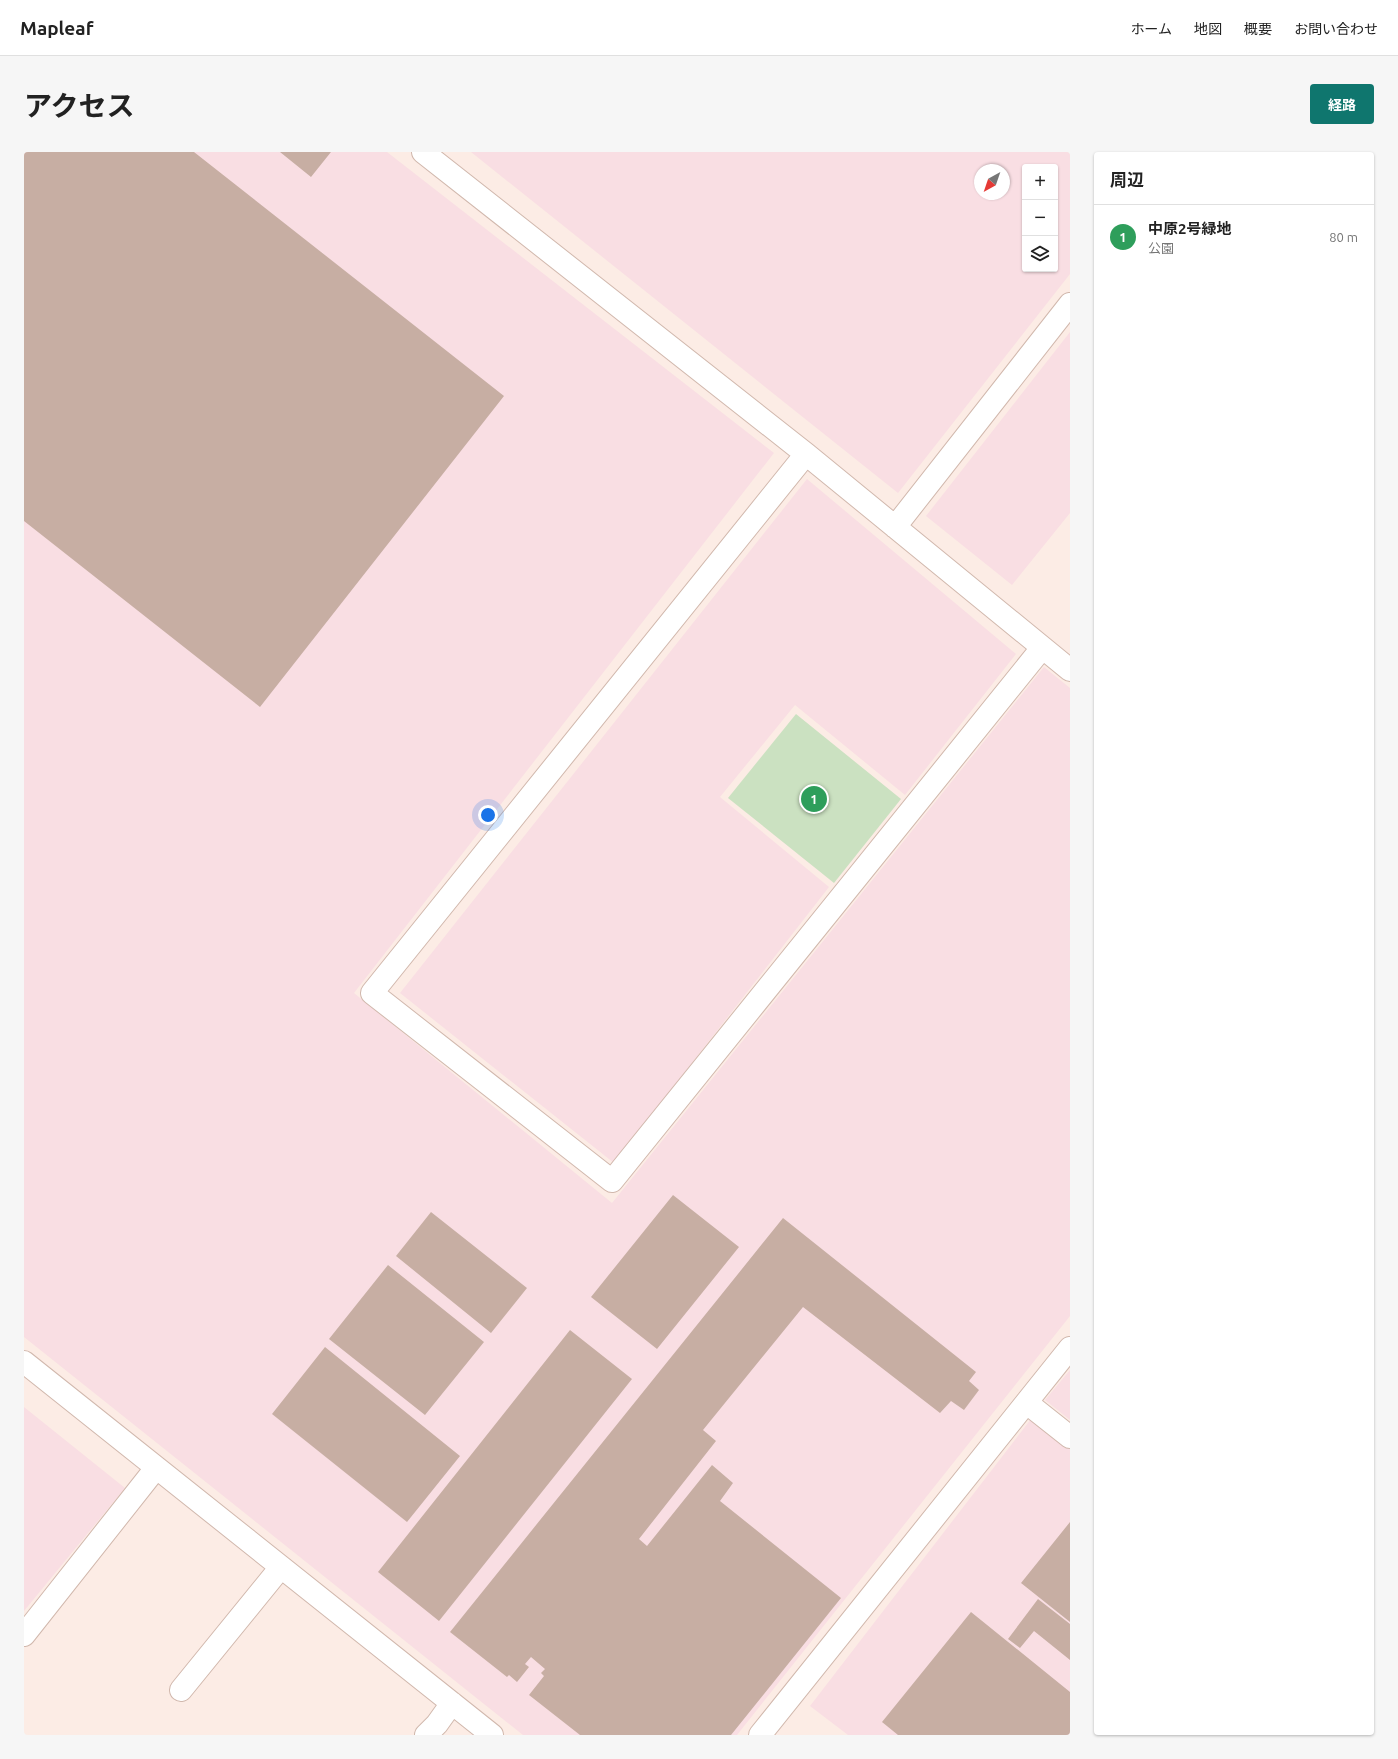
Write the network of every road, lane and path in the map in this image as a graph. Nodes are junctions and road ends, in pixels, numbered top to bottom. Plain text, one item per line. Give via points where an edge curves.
1 (423, 152) edge
2 (1070, 304) edge
3 (806, 454) junction
4 (894, 527) junction
5 (1042, 648) junction
6 (1070, 670) edge
7 (1070, 1348) edge
8 (24, 1362) edge
9 (1027, 1403) junction
10 (1070, 1437) edge
11 (156, 1468) junction
12 (280, 1567) junction
13 (24, 1635) edge
14 (181, 1690) dead end
15 (452, 1703) junction
16 (426, 1735) edge
17 (492, 1735) edge
18 (760, 1735) edge

1 - 3 street
2 - 4 street
3 - 4 street
3 - 5 street via 372,993 612,1181
4 - 5 street
5 - 6 street
7 - 9 street
8 - 11 street
9 - 10 street
9 - 18 street
11 - 12 street
11 - 13 street
12 - 14 street
12 - 15 street
15 - 16 street
15 - 17 street

